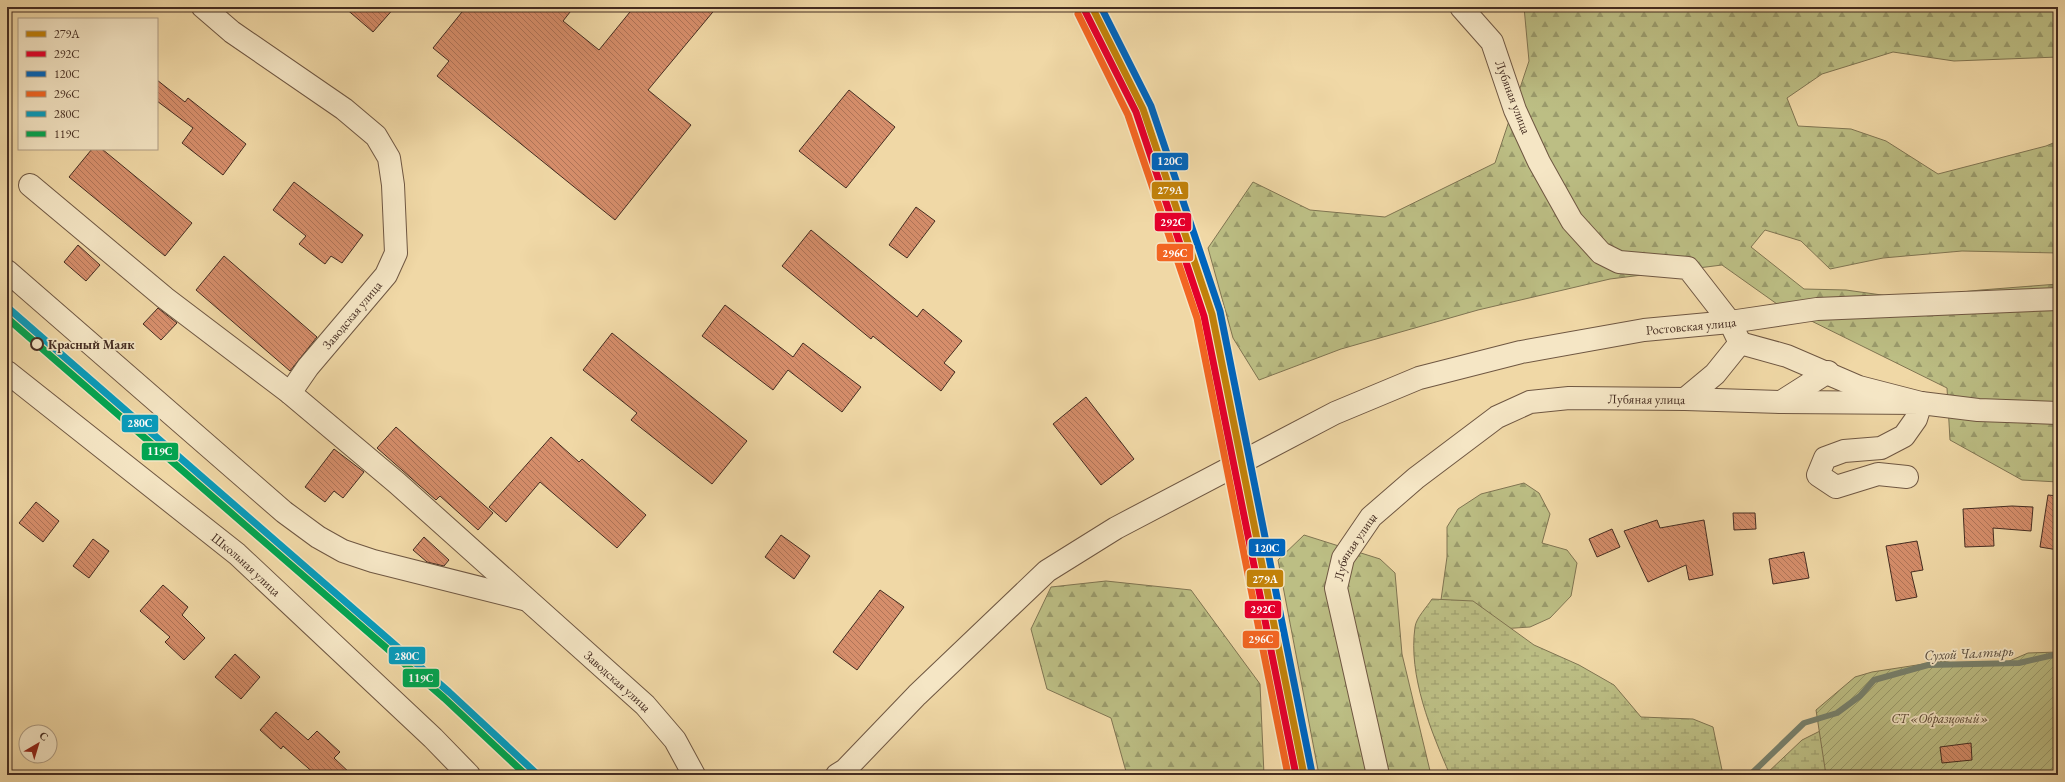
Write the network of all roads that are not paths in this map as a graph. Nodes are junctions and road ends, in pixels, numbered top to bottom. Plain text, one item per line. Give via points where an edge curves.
1 (203, 7) edge
2 (1461, 7) edge
3 (30, 185) dead end
4 (7, 271) edge
5 (2058, 299) edge
6 (1730, 322) junction
7 (1740, 343) junction
8 (7, 372) edge
9 (1828, 372) junction
10 (290, 393) junction
11 (1685, 399) junction
12 (1781, 402) junction
13 (1921, 403) junction
14 (2058, 413) edge
15 (1907, 477) dead end
16 (527, 599) junction
17 (469, 775) edge
18 (694, 775) edge
19 (837, 775) edge
20 (1378, 775) edge

1 - 10 street, Заводская улица via 232,32 344,109 376,136 389,158 394,185 396,253 386,274 308,367
2 - 6 street, Лубяная улица via 1492,42 1515,110 1539,162 1572,221 1601,253 1619,262 1688,268
3 - 10 street via 165,298
4 - 16 street, Заводская улица via 284,512 318,537 343,551 373,561
5 - 6 street, Ростовская улица via 1817,309
6 - 7 street, Лубяная улица
6 - 19 street, Ростовская улица via 1644,330 1521,352 1419,378 1335,413 1116,528 1047,571
7 - 9 street, Ростовская улица via 1787,356
7 - 11 street, Лубяная улица via 1715,374
8 - 17 street, Школьная улица via 237,554
9 - 12 street
9 - 13 street, Ростовская улица via 1859,387
10 - 16 street, Заводская улица via 397,483
11 - 12 street
11 - 20 street, Лубяная улица via 1568,398 1530,402 1497,417 1416,478 1371,517 1343,558 1336,588
12 - 13 street
13 - 14 street, Ростовская улица via 1978,410
13 - 15 street via 1916,419 1904,436 1881,448 1844,451 1824,458 1818,475 1836,487 1878,474
16 - 18 street, Заводская улица via 645,705 675,740

